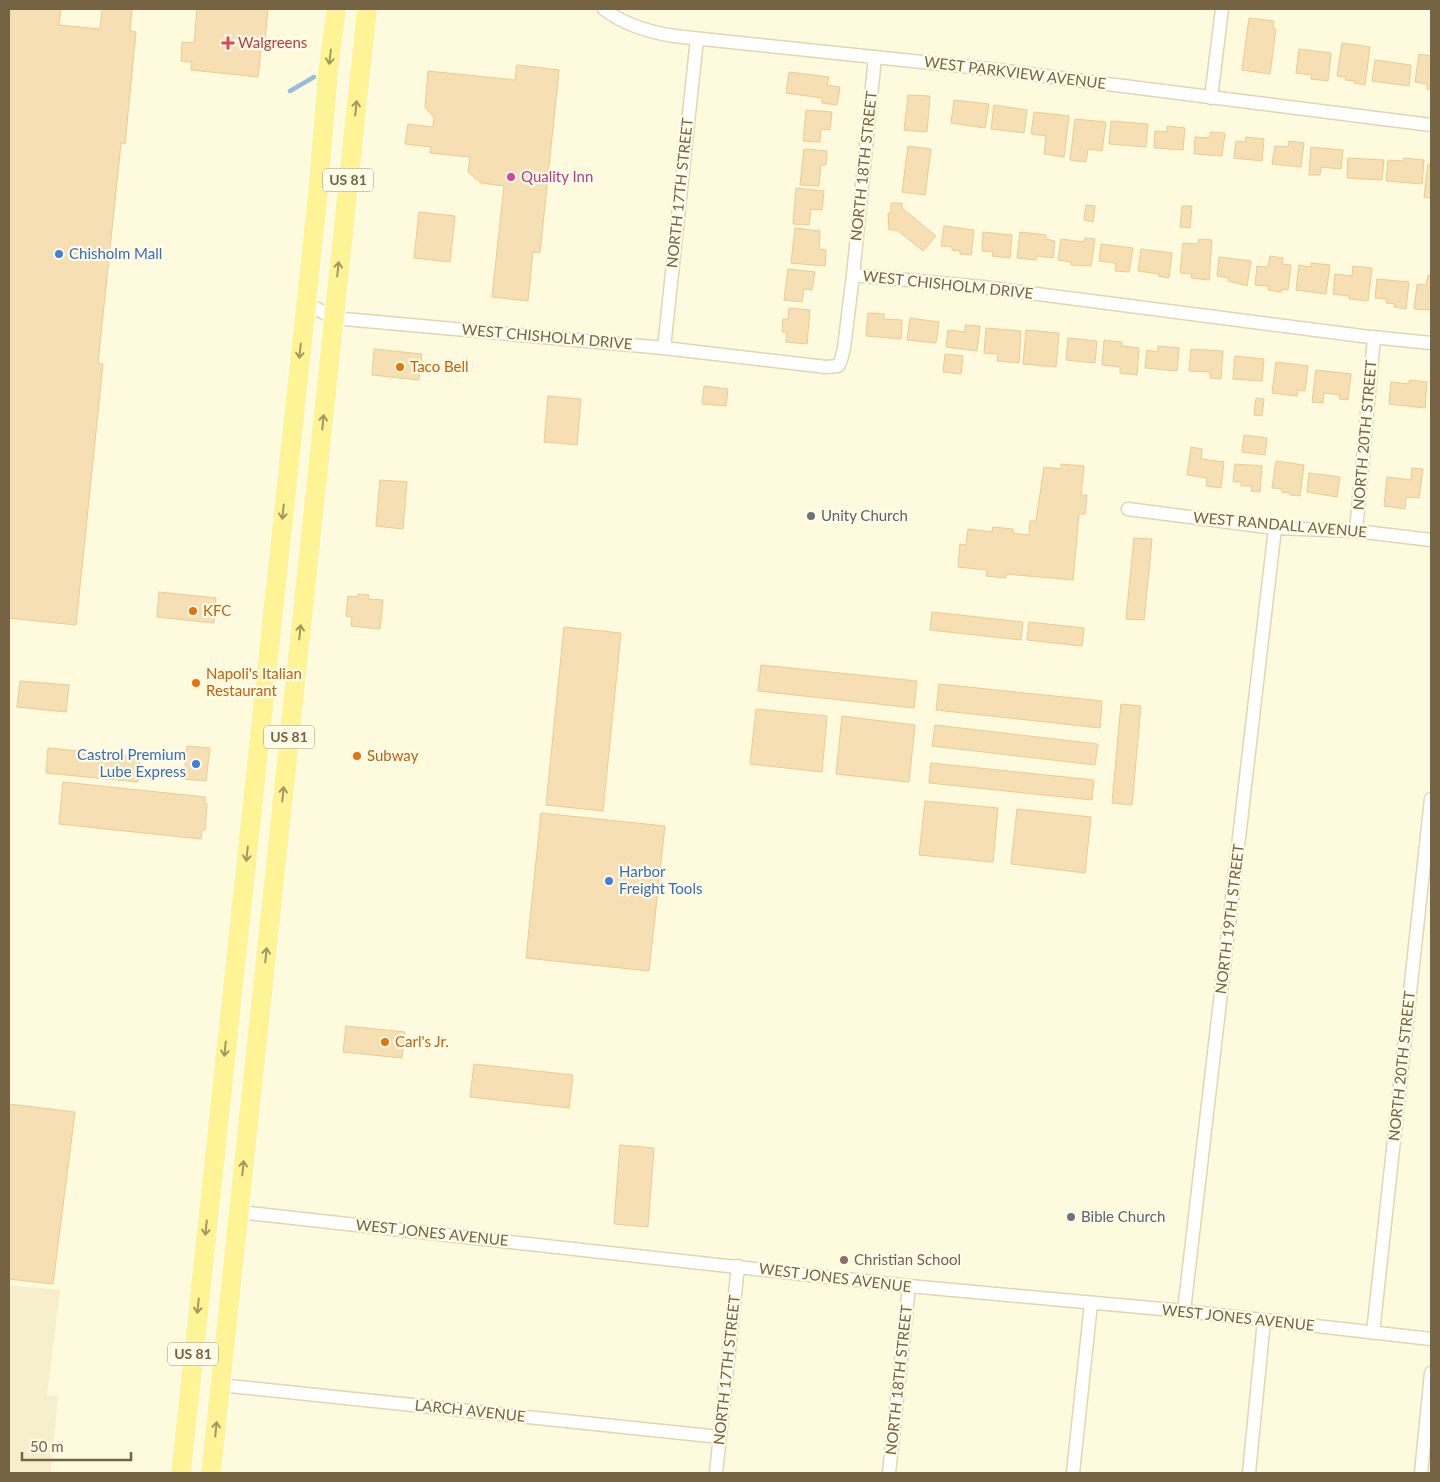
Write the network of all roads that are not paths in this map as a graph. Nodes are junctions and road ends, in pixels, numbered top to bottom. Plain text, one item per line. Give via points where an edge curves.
1 (336, 9) edge
2 (367, 9) edge
3 (604, 9) edge
4 (1222, 9) edge
5 (697, 39) junction
6 (875, 57) junction
7 (1211, 98) junction
8 (1431, 125) edge
9 (853, 275) junction
10 (305, 302) junction
11 (333, 318) junction
12 (1374, 338) junction
13 (1431, 343) edge
14 (664, 348) junction
15 (1128, 510) dead end
16 (1275, 528) junction
17 (1356, 531) junction
18 (1431, 540) edge
19 (1431, 799) edge
20 (231, 1000) junction
21 (260, 1004) junction
22 (239, 1212) junction
23 (203, 1257) junction
24 (233, 1260) junction
25 (738, 1266) junction
26 (909, 1286) junction
27 (1091, 1303) junction
28 (1184, 1310) junction
29 (1264, 1321) junction
30 (1372, 1333) junction
31 (1431, 1339) edge
32 (1431, 1372) edge
33 (220, 1385) junction
34 (720, 1437) junction
35 (181, 1473) edge
36 (211, 1473) edge
37 (716, 1473) edge
38 (888, 1473) edge
39 (1073, 1473) edge
40 (1249, 1473) edge
41 (1421, 1473) edge

1 -> 10 main road, US 81
11 -> 2 main road, US 81
3 - 5 street, WEST PARKVIEW AVENUE via 626,23 654,33
4 - 7 street
5 - 6 street, WEST PARKVIEW AVENUE
5 - 14 street, NORTH 17TH STREET
6 - 7 street, WEST PARKVIEW AVENUE
6 - 9 street, NORTH 18TH STREET
7 - 8 street, WEST PARKVIEW AVENUE
9 - 12 street, WEST CHISHOLM DRIVE via 983,287
9 - 14 street, WEST CHISHOLM DRIVE via 844,348 838,366
10 - 11 street, WEST CHISHOLM DRIVE
10 -> 20 main road, US 81
11 - 14 street, WEST CHISHOLM DRIVE
21 -> 11 main road, US 81
12 - 13 street, WEST CHISHOLM DRIVE
12 - 17 street, NORTH 20TH STREET
15 - 16 street, WEST RANDALL AVENUE
16 - 17 street, WEST RANDALL AVENUE
16 - 28 street, NORTH 19TH STREET
17 - 18 street, WEST RANDALL AVENUE
19 - 30 street, NORTH 20TH STREET
20 - 21 main road
20 -> 23 main road, US 81
22 -> 21 main road, US 81
22 - 24 main road, US 81
22 - 25 street, WEST JONES AVENUE
23 - 24 main road
23 -> 35 main road, US 81
24 - 33 main road, US 81
25 - 26 street, WEST JONES AVENUE
25 - 34 street, NORTH 17TH STREET
26 - 27 street, WEST JONES AVENUE
26 - 38 street, NORTH 18TH STREET
27 - 28 street, WEST JONES AVENUE
27 - 39 street
28 - 29 street, WEST JONES AVENUE
29 - 30 street, WEST JONES AVENUE
29 - 40 street
30 - 31 street, WEST JONES AVENUE
32 - 41 street
33 - 34 street, LARCH AVENUE
36 -> 33 main road, US 81
34 - 37 street, NORTH 17TH STREET

